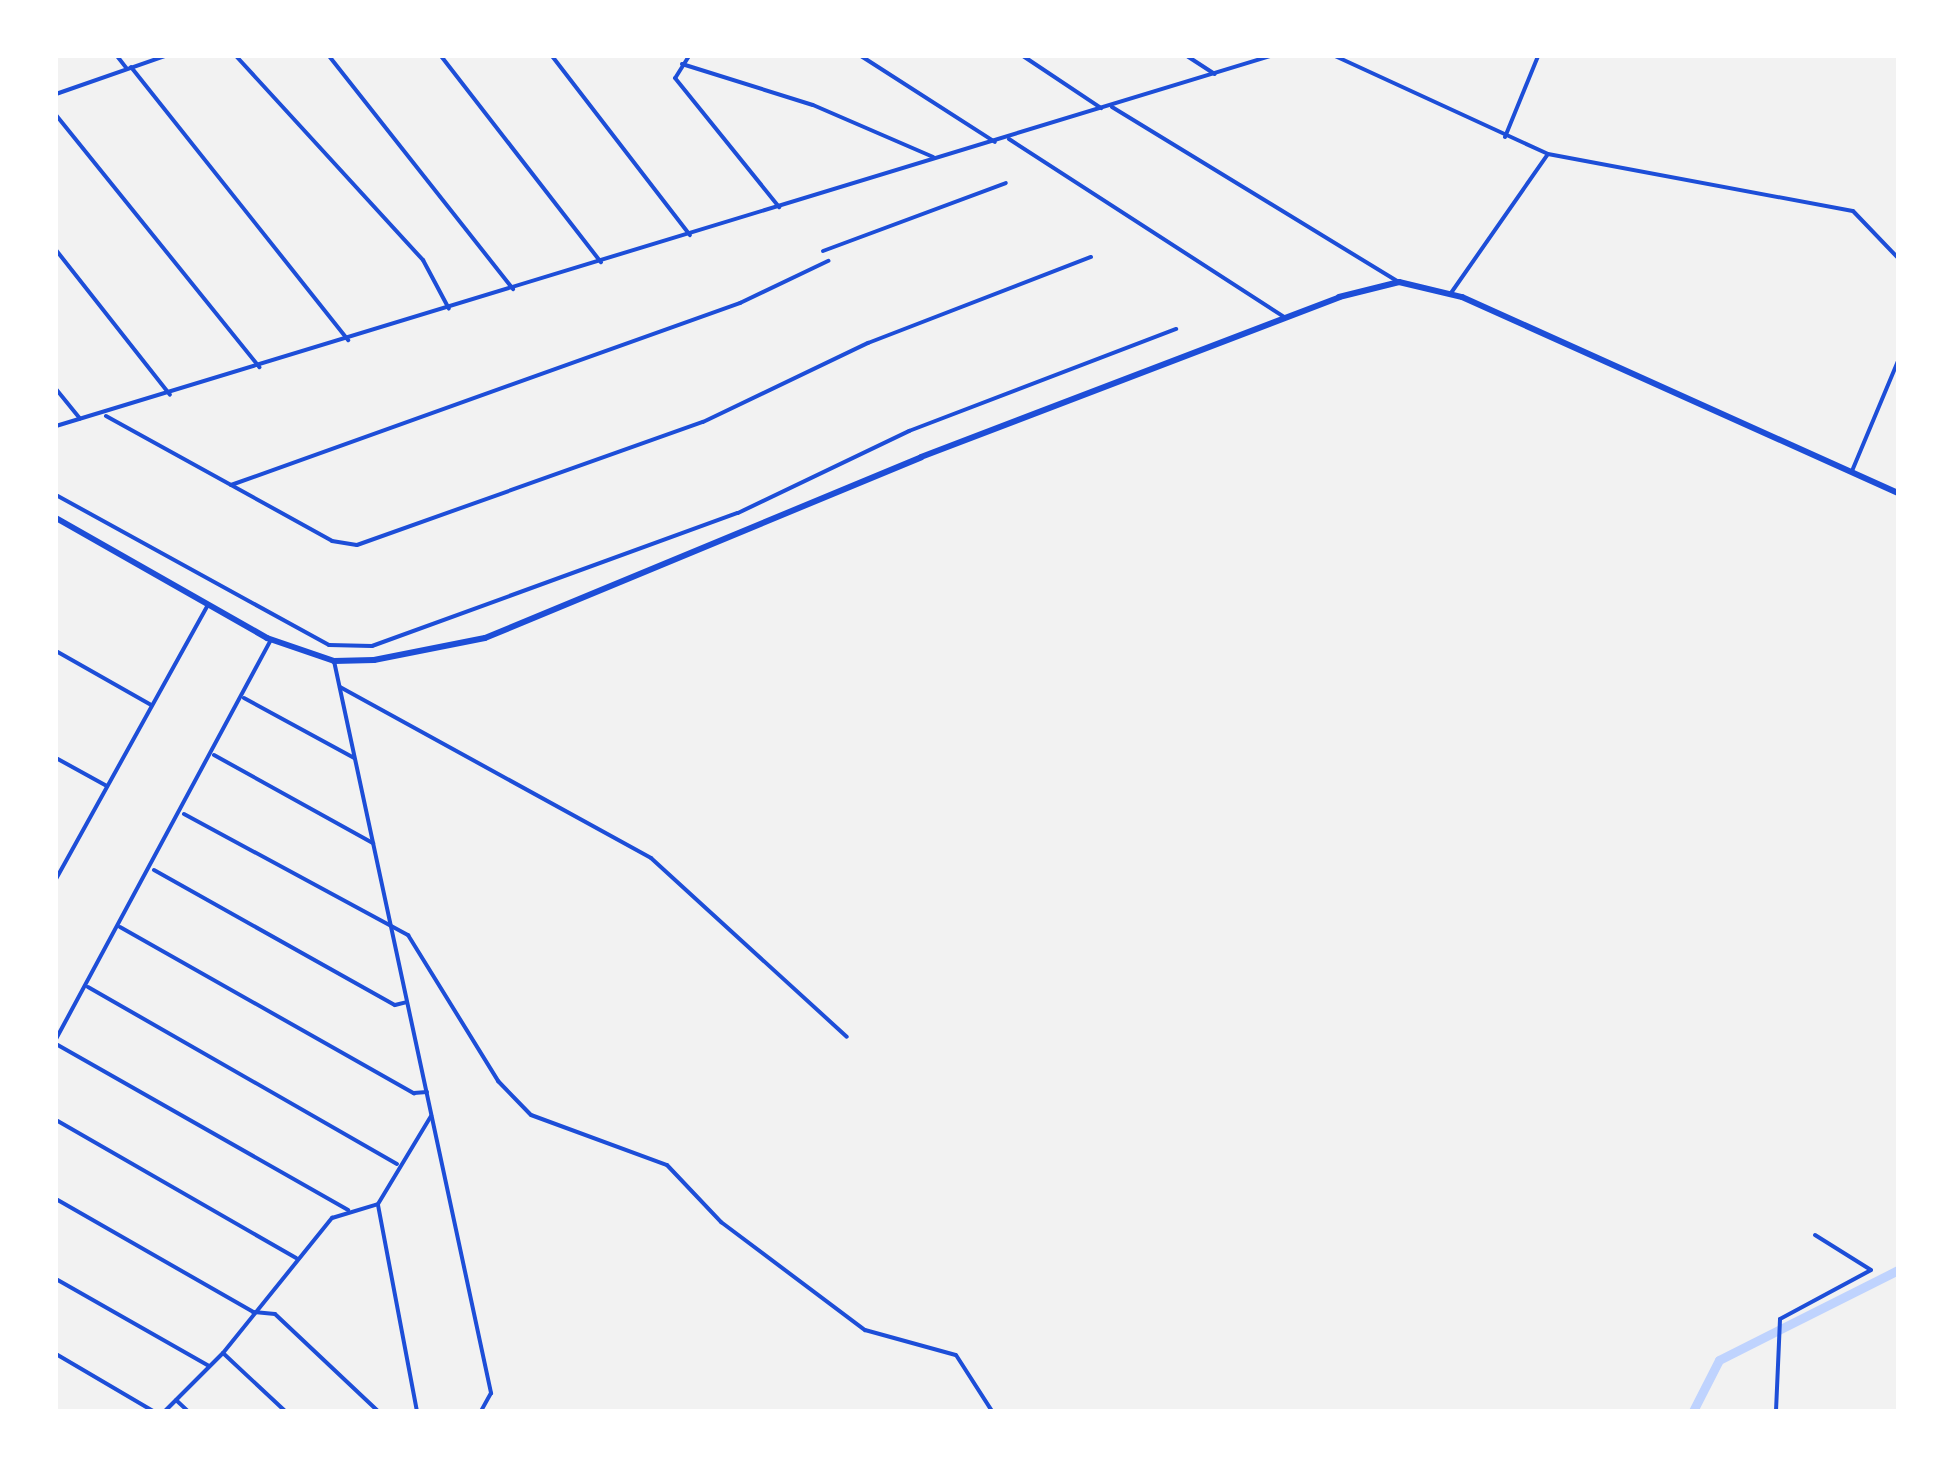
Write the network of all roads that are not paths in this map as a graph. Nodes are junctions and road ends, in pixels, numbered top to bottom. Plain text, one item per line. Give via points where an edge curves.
1 (117, 56) edge
2 (165, 56) edge
3 (236, 56) edge
4 (329, 56) edge
5 (441, 56) edge
6 (552, 56) edge
7 (689, 56) edge
8 (861, 56) edge
9 (1023, 56) edge
10 (1187, 56) edge
11 (1270, 56) edge
12 (1335, 56) edge
13 (1538, 56) edge
14 (1261, 57) edge
15 (1350, 58) edge
16 (682, 64) junction
17 (129, 68) junction
18 (1215, 74) junction
19 (56, 94) edge
20 (1112, 107) junction
21 (1102, 108) junction
22 (56, 115) edge
23 (1505, 137) junction
24 (1009, 139) junction
25 (995, 142) junction
26 (1548, 154) junction
27 (935, 158) junction
28 (1006, 183) dead end
29 (779, 207) junction
30 (690, 235) junction
31 (56, 250) edge
32 (823, 251) dead end
33 (1091, 257) dead end
34 (1898, 258) edge
35 (828, 261) dead end
36 (601, 262) junction
37 (1399, 282) junction
38 (513, 289) junction
39 (1451, 293) junction
40 (449, 309) junction
41 (1284, 317) junction
42 (1176, 329) dead end
43 (348, 340) junction
44 (1898, 361) edge
45 (259, 367) junction
46 (56, 389) edge
47 (170, 395) junction
48 (104, 415) junction
49 (80, 419) junction
50 (56, 426) edge
51 (1852, 471) junction
52 (231, 485) junction
53 (1898, 493) edge
54 (56, 495) edge
55 (56, 518) edge
56 (208, 605) junction
57 (271, 640) junction
58 (56, 651) edge
59 (334, 661) junction
60 (340, 687) junction
61 (244, 698) junction
62 (152, 706) junction
63 (214, 755) junction
64 (56, 758) edge
65 (355, 758) junction
66 (107, 786) junction
67 (184, 814) junction
68 (375, 844) junction
69 (154, 870) junction
70 (58, 872) edge
71 (56, 879) edge
72 (120, 927) junction
73 (393, 930) junction
74 (88, 987) junction
75 (408, 1002) junction
76 (847, 1037) dead end
77 (56, 1041) edge
78 (427, 1092) junction
79 (431, 1116) junction
80 (56, 1120) edge
81 (397, 1164) junction
82 (56, 1199) edge
83 (378, 1204) junction
84 (348, 1210) junction
85 (1815, 1235) dead end
86 (296, 1258) junction
87 (56, 1279) edge
88 (253, 1312) junction
89 (223, 1353) junction
90 (56, 1354) edge
91 (209, 1366) junction
92 (176, 1400) junction
93 (153, 1411) edge
94 (165, 1411) edge
95 (188, 1411) edge
96 (285, 1411) edge
97 (378, 1411) edge
98 (417, 1411) edge
99 (481, 1411) edge
100 (992, 1411) edge
101 (1776, 1411) edge

1 - 17 street
2 - 17 street
3 - 40 street via 423,260
4 - 38 street
5 - 36 street
6 - 30 street
7 - 16 street
8 - 25 street
9 - 21 street
10 - 18 street
11 - 14 street
12 - 15 street
13 - 23 street
14 - 18 street
15 - 23 street
16 - 27 street via 822,108
16 - 29 street via 675,78
17 - 19 street
17 - 43 street
18 - 20 street
20 - 21 street
20 - 37 street
21 - 24 street
22 - 45 street
23 - 26 street
24 - 25 street
24 - 41 street
25 - 27 street
26 - 34 street via 1840,206 1865,221
26 - 39 street
27 - 29 street
28 - 32 street
29 - 30 street
30 - 36 street
31 - 47 street
33 - 52 street via 868,343 703,422 357,545 332,541
35 - 52 street via 740,303
36 - 38 street
37 - 39 main road
37 - 41 main road
38 - 40 street
39 - 51 main road
40 - 43 street
41 - 59 main road via 921,457 485,638
42 - 54 street via 909,431 738,513 372,646 329,645
43 - 45 street
44 - 51 street
45 - 47 street
46 - 49 street
47 - 48 street
48 - 49 street
48 - 52 street
49 - 50 street
51 - 53 main road
55 - 56 main road
56 - 57 main road
56 - 62 street
57 - 59 main road
57 - 61 street
58 - 62 street
59 - 60 street
60 - 65 street
60 - 76 street via 651,858
61 - 63 street
61 - 65 street
62 - 66 street
63 - 67 street
63 - 68 street
64 - 66 street
65 - 68 street
66 - 70 street
67 - 69 street
67 - 73 street
68 - 73 street
69 - 72 street
69 - 75 street via 395,1005
70 - 71 street
72 - 74 street
72 - 78 street via 414,1093
73 - 75 street
73 - 100 street via 418,943 498,1081 531,1115 667,1165 721,1222 865,1330 956,1355
74 - 77 street
74 - 81 street
75 - 78 street
77 - 84 street
78 - 79 street
79 - 81 street
79 - 99 street via 491,1393
80 - 86 street
81 - 83 street
82 - 88 street
83 - 84 street
83 - 98 street
84 - 86 street
85 - 101 street via 1871,1270 1780,1323 1784,1333
86 - 88 street
87 - 91 street
88 - 89 street
88 - 97 street via 275,1314
89 - 91 street
89 - 96 street
90 - 93 street
91 - 92 street
92 - 94 street
92 - 95 street

